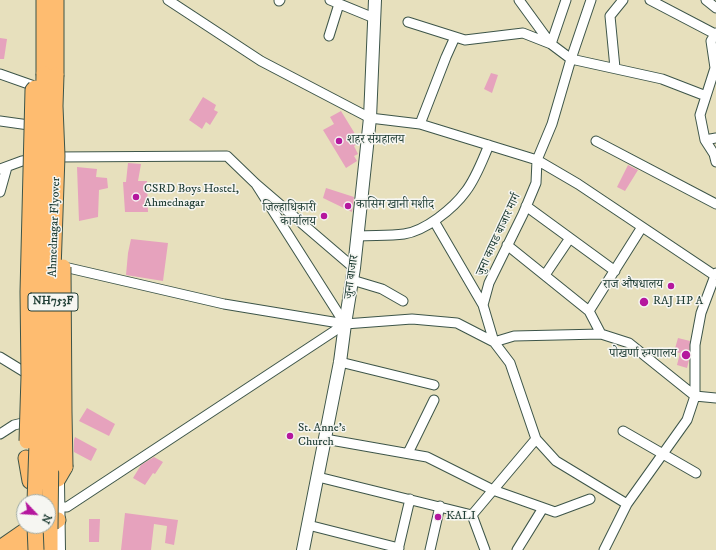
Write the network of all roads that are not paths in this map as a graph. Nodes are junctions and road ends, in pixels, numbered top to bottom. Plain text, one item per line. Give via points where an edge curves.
1 (39, 0) edge
2 (44, 0) edge
3 (56, 0) edge
4 (62, 0) edge
5 (168, 0) edge
6 (330, 0) edge
7 (375, 0) edge
8 (519, 0) edge
9 (566, 0) edge
10 (591, 0) edge
11 (623, 0) edge
12 (650, 0) edge
13 (706, 0) edge
14 (339, 4) junction
15 (716, 8) edge
16 (374, 18) junction
17 (408, 22) dead end
18 (716, 33) edge
19 (329, 36) dead end
20 (455, 37) junction
21 (551, 44) junction
22 (570, 60) junction
23 (615, 68) junction
24 (715, 68) edge
25 (0, 74) edge
26 (50, 74) junction
27 (36, 87) junction
28 (706, 96) junction
29 (370, 118) junction
30 (0, 121) edge
31 (420, 124) junction
32 (36, 126) junction
33 (716, 138) edge
34 (705, 140) junction
35 (596, 141) dead end
36 (489, 145) junction
37 (61, 156) junction
38 (35, 159) junction
39 (536, 160) junction
40 (716, 162) edge
41 (4, 168) edge
42 (256, 184) junction
43 (0, 192) edge
44 (716, 204) edge
45 (526, 206) junction
46 (434, 221) junction
47 (642, 227) junction
48 (358, 236) junction
49 (570, 238) junction
50 (507, 245) junction
51 (60, 266) junction
52 (615, 271) junction
53 (353, 274) junction
54 (545, 275) junction
55 (715, 276) edge
56 (403, 301) dead end
57 (484, 305) junction
58 (589, 311) junction
59 (345, 324) junction
60 (601, 334) junction
61 (494, 342) junction
62 (0, 358) edge
63 (340, 362) junction
64 (31, 376) junction
65 (434, 385) dead end
66 (695, 396) junction
67 (716, 398) edge
68 (434, 400) dead end
69 (31, 420) junction
70 (623, 431) dead end
71 (0, 434) edge
72 (536, 439) junction
73 (325, 440) junction
74 (408, 453) junction
75 (663, 454) junction
76 (61, 473) junction
77 (696, 473) dead end
78 (318, 476) junction
79 (30, 481) junction
80 (493, 490) junction
81 (29, 494) edge
82 (35, 494) edge
83 (43, 494) edge
84 (53, 494) edge
85 (410, 499) junction
86 (590, 499) dead end
87 (627, 504) junction
88 (440, 506) junction
89 (543, 508) junction
90 (472, 514) junction
91 (56, 517) edge
92 (308, 525) junction
93 (27, 534) edge
94 (33, 534) edge
95 (44, 534) edge
96 (46, 534) edge
97 (0, 548) edge
98 (398, 549) edge
99 (16, 550) edge
100 (50, 550) edge
101 (59, 550) edge
102 (303, 550) edge
103 (430, 550) edge
104 (485, 550) edge
105 (517, 550) edge
106 (604, 550) edge

1 - 27 street
2 - 26 highway, Ahmednagar Flyover / NH753F
3 - 26 highway, Ahmednagar Flyover / NH753F
4 - 37 street
5 - 29 street via 261,60
6 - 14 street
7 - 16 street, जुना बाजार
8 - 21 street
9 - 21 street
10 - 22 street, जुना कापड बाजार मार्ग
11 - 23 street via 610,16
12 - 18 street
13 - 15 street
14 - 16 street
14 - 19 street
16 - 29 street, जुना बाजार
17 - 20 street
18 - 24 street via 711,41
20 - 21 street via 465,40 523,34
20 - 31 street
21 - 22 street
22 - 23 street
22 - 39 street, जुना कापड बाजार मार्ग via 552,124
23 - 28 street via 662,79
24 - 28 street
25 - 27 street
26 - 76 highway, bridge via 65,88
26 - 79 highway, bridge via 33,90 26,458
26 - 82 highway, Ahmednagar Flyover, bridge
26 - 83 highway, Ahmednagar Flyover / NH753F, bridge via 55,106 57,156
27 - 32 street
28 - 34 street via 700,115
29 - 31 street
29 - 48 street, जुना बाजार
30 - 32 street
31 - 36 street
32 - 38 street
33 - 34 street
34 - 40 street
35 - 44 street
36 - 39 street
36 - 46 street via 475,177 465,192
37 - 38 street
37 - 42 street via 227,156
37 - 51 street
38 - 41 street
38 - 64 street
39 - 45 street, जुना कापड बाजार मार्ग via 536,183
39 - 47 street via 578,184
41 - 43 street
42 - 53 street
42 - 59 street
45 - 49 street
45 - 50 street, जुना कापड बाजार मार्ग
46 - 48 street via 405,234
46 - 57 street
47 - 52 street
47 - 55 street
48 - 53 street, जुना बाजार
49 - 52 street
49 - 54 street
50 - 54 street
50 - 57 street, जुना कापड बाजार मार्ग via 489,283
51 - 59 street via 224,304
51 - 76 street
52 - 58 street
53 - 56 street
53 - 59 street, जुना बाजार
54 - 58 street
55 - 66 street via 701,313 695,345
57 - 61 street, जुना कापड बाजार मार्ग
58 - 60 street
59 - 61 street via 412,319 457,323
59 - 63 street, जुना बाजार
59 - 91 street
60 - 61 street via 514,336
60 - 66 street via 629,343
61 - 72 street, जुना कापड बाजार मार्ग via 510,363
62 - 64 street
63 - 65 street
63 - 73 street, जुना बाजार
64 - 69 street
66 - 67 street
66 - 75 street via 687,420
68 - 74 street
69 - 71 street via 14,425
69 - 79 street
70 - 75 street
72 - 80 street
72 - 87 street, जुना कापड बाजार मार्ग via 556,461
73 - 74 street
73 - 78 street, जुना बाजार
74 - 80 street via 428,457
75 - 77 street
75 - 87 street
76 - 84 street
78 - 85 street
78 - 92 street, जुना बाजार
79 - 81 street
80 - 89 street
80 - 90 street
85 - 88 street
85 - 98 street
86 - 89 street via 555,512
87 - 106 street
88 - 90 street
88 - 103 street
89 - 105 street
90 - 104 street
92 - 98 street
92 - 102 street, जुना बाजार
93 - 97 highway
94 - 99 highway
95 - 100 highway, Ahmednagar Flyover
96 - 101 street

